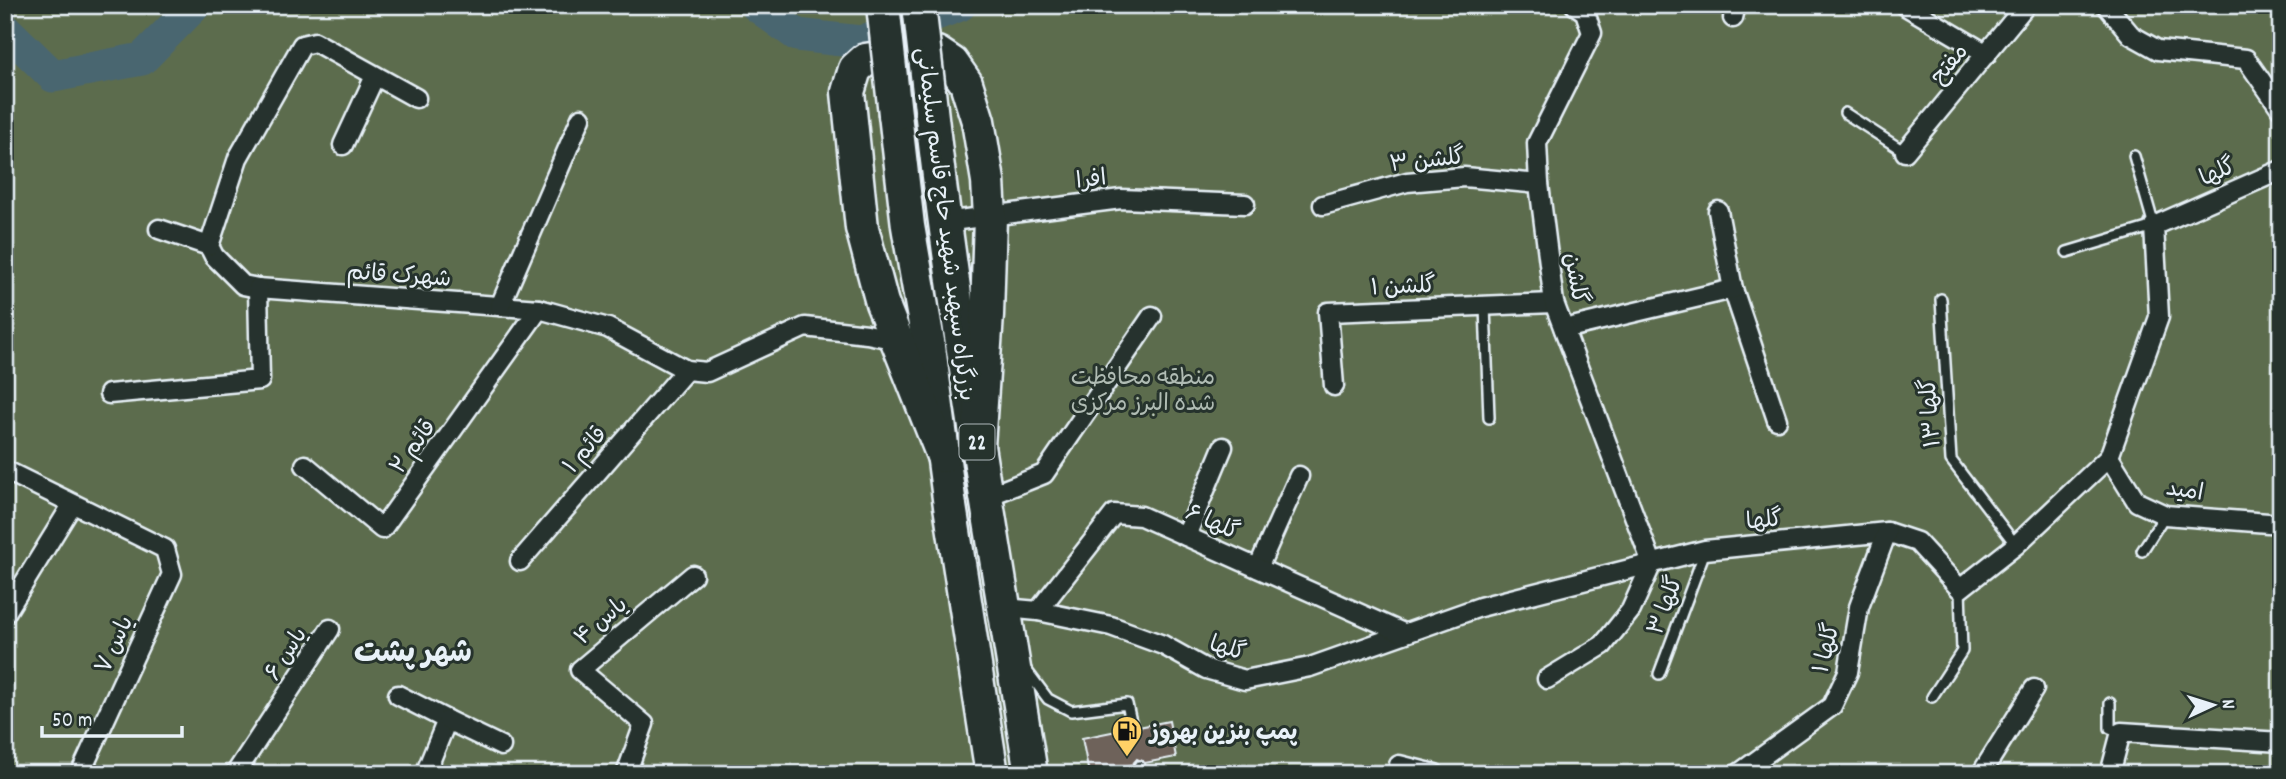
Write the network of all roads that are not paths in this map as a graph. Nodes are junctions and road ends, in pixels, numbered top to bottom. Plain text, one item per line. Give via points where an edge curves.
1 (883, 5) edge
2 (919, 5) edge
3 (1575, 5) edge
4 (1904, 5) edge
5 (2026, 5) edge
6 (2106, 5) edge
7 (1987, 54) junction
8 (375, 76) junction
9 (416, 98) dead end
10 (2281, 109) edge
11 (1845, 114) dead end
12 (581, 118) dead end
13 (343, 145) dead end
14 (1905, 152) joint
15 (2134, 156) dead end
16 (2281, 170) edge
17 (1539, 184) junction
18 (1245, 204) dead end
19 (1323, 205) dead end
20 (1718, 211) dead end
21 (990, 217) junction
22 (944, 222) junction
23 (2154, 226) junction
24 (159, 229) dead end
25 (209, 246) junction
26 (2067, 252) dead end
27 (258, 288) junction
28 (1733, 289) junction
29 (1941, 299) dead end
30 (1554, 303) junction
31 (500, 306) junction
32 (1485, 306) junction
33 (539, 309) junction
34 (1152, 316) dead end
35 (1564, 329) junction
36 (898, 341) junction
37 (929, 347) junction
38 (686, 370) junction
39 (1334, 386) dead end
40 (109, 394) dead end
41 (1489, 418) dead end
42 (1777, 420) dead end
43 (978, 446) junction
44 (1223, 447) dead end
45 (943, 456) junction
46 (2109, 457) junction
47 (305, 465) dead end
48 (5, 470) edge
49 (1299, 476) dead end
50 (986, 497) junction
51 (72, 505) junction
52 (2165, 515) junction
53 (2281, 524) edge
54 (1887, 532) junction
55 (1186, 536) junction
56 (2016, 545) junction
57 (1705, 550) junction
58 (2142, 551) dead end
59 (520, 561) dead end
60 (1652, 563) junction
61 (1258, 568) junction
62 (693, 575) dead end
63 (1961, 589) junction
64 (1005, 608) junction
65 (1038, 611) junction
66 (5, 614) edge
67 (330, 629) dead end
68 (1403, 633) junction
69 (1012, 650) junction
70 (1659, 674) dead end
71 (1546, 678) dead end
72 (2034, 689) dead end
73 (398, 695) dead end
74 (1932, 697) dead end
75 (2110, 703) dead end
76 (447, 720) junction
77 (1132, 726) dead end
78 (2121, 732) junction
79 (2281, 742) edge
80 (501, 746) dead end
81 (1399, 765) dead end
82 (80, 774) edge
83 (235, 774) edge
84 (425, 774) edge
85 (626, 774) edge
86 (992, 774) edge
87 (1031, 774) edge
88 (1435, 774) edge
89 (1738, 774) edge
90 (1981, 774) edge
91 (2110, 774) edge

1 - 37 highway, بزرگراه سپهبد شهید حاج قاسم سلیمانی / 22, bridge via 908,226
2 - 22 highway, بزرگراه سپهبد شهید حاج قاسم سلیمانی / 22, bridge
3 - 17 street, گلشن via 1585,12 1592,33 1537,143
4 - 7 street
5 - 7 street, مفتح
6 - 10 street via 2131,36 2158,50 2246,59
7 - 14 street, مفتح
8 - 9 street
8 - 13 street
8 - 25 street via 315,43 302,46 239,158
11 - 14 lane
12 - 31 street
15 - 23 lane
16 - 23 street, گلها
17 - 19 street, گلشن ۳ via 1464,177 1408,182
17 - 30 street, گلشن
18 - 21 street, افرا via 1121,199
20 - 28 street
21 - 22 street, افرا
21 - 36 highway via 978,121 966,83 952,63 937,53 865,60 855,69 848,92 862,228 882,303
21 - 43 highway
22 - 43 highway, بزرگراه سپهبد شهید حاج قاسم سلیمانی / 22
23 - 26 lane
23 - 46 street via 2159,317
24 - 25 street
25 - 27 street, شهرک قائم via 243,285
27 - 31 street, شهرک قائم
27 - 40 street via 260,380
28 - 35 street
28 - 42 street
29 - 56 lane, گلها ۱۳ via 1951,460
30 - 32 street, گلشن ۱
30 - 35 street, گلشن
31 - 33 street, شهرک قائم
32 - 39 street, گلشن ۱ via 1328,312
32 - 41 lane
33 - 38 street, شهرک قائم via 608,328
33 - 47 street, قائم ۲ via 382,529
34 - 50 street via 1044,474
35 - 60 street, گلشن
36 - 37 street
36 - 38 street via 805,327 707,372
36 - 45 highway
37 - 45 highway, بزرگراه سپهبد شهید حاج قاسم سلیمانی / 22
38 - 59 street, قائم ۱
43 - 50 highway, بزرگراه سپهبد شهید حاج قاسم سلیمانی / 22
44 - 55 street
45 - 86 highway, بزرگراه سپهبد شهید حاج قاسم سلیمانی / 22
46 - 52 street, امید via 2137,502
46 - 56 street
48 - 51 street
49 - 61 street
50 - 64 highway, بزرگراه سپهبد شهید حاج قاسم سلیمانی / 22
51 - 66 street
51 - 82 street, یاس ۷ via 165,549 172,574
52 - 53 street, امید
52 - 58 lane
54 - 57 street, گلها
54 - 63 street, گلها via 1917,542
54 - 89 street, گلها ۱ via 1859,607 1848,673 1832,706
55 - 61 street, گلها ۶
55 - 65 street, گلها ۶ via 1141,516 1114,514
56 - 63 street
57 - 60 street, گلها
57 - 70 lane, گلها ۳
60 - 68 street, گلها via 1480,607
60 - 71 street via 1631,610 1603,645
61 - 68 street, گلها ۶
62 - 85 street, یاس ۴ via 580,670 644,724
63 - 74 lane via 1962,651
64 - 65 street, گلها
64 - 69 highway, بزرگراه سپهبد شهید حاج قاسم سلیمانی / 22
65 - 68 street, گلها via 1111,626 1163,645 1206,669 1245,680 1310,667
67 - 83 street, یاس ۶
69 - 77 lane via 1048,699 1071,711 1127,704
69 - 87 highway, بزرگراه سپهبد شهید حاج قاسم سلیمانی / 22
72 - 90 street
73 - 76 street
75 - 78 lane via 2110,729
76 - 80 street
76 - 84 street
78 - 79 street
78 - 91 street
81 - 88 street

